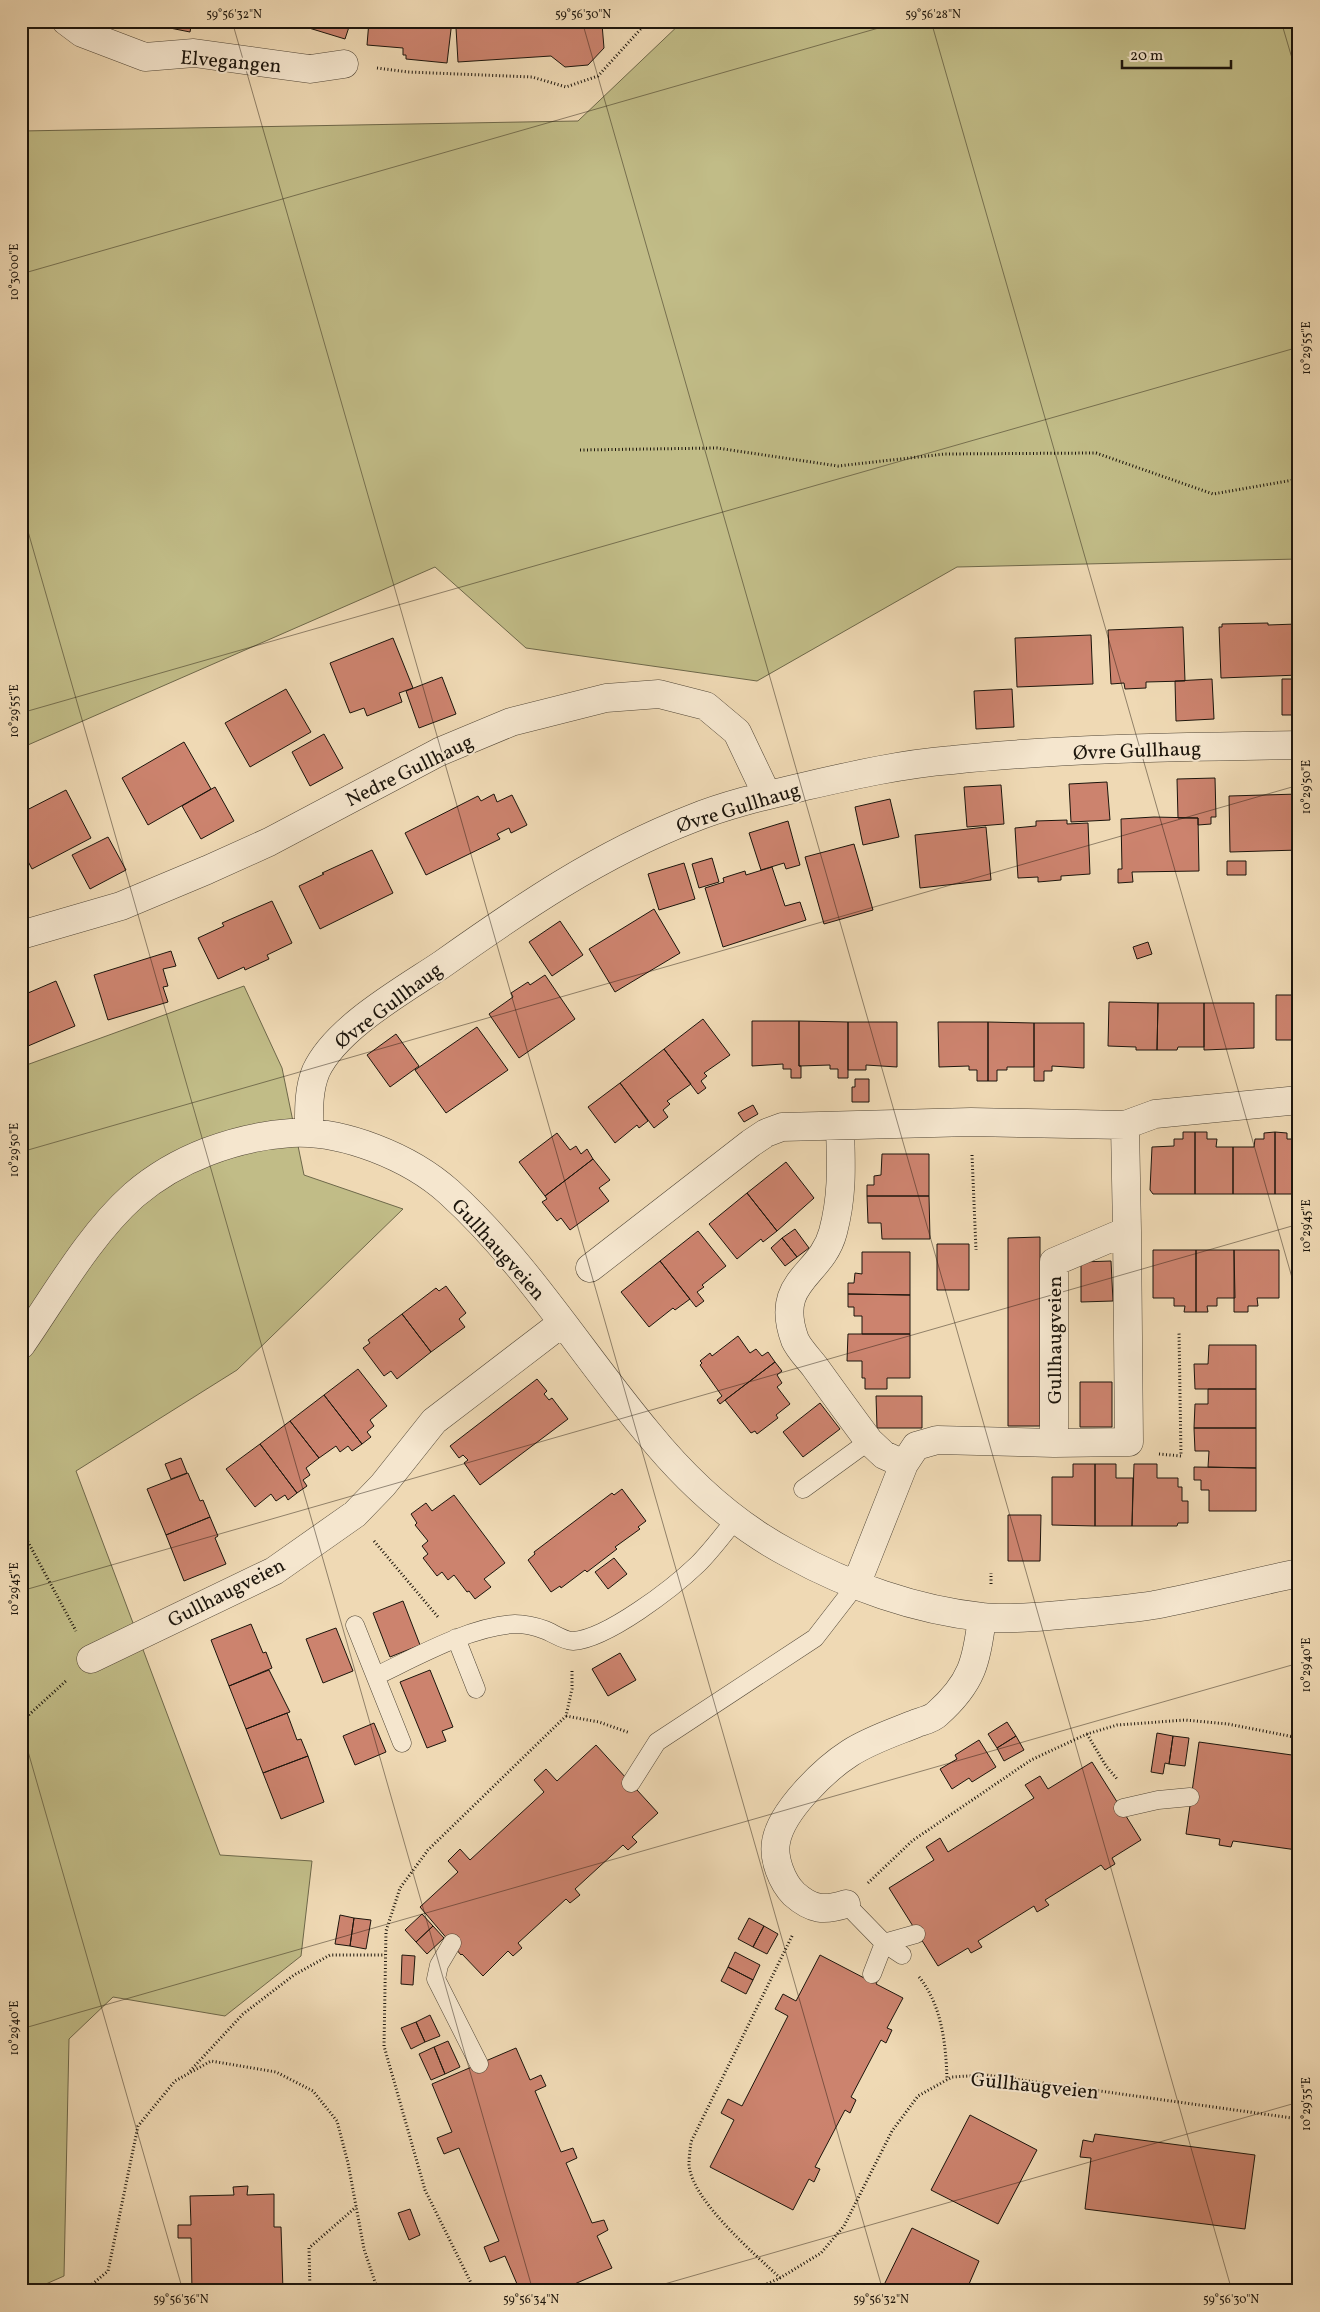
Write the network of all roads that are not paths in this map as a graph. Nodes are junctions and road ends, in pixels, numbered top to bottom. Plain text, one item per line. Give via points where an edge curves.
1 (66, 21) edge
2 (344, 64) road end
3 (1299, 744) edge
4 (767, 795) junction
5 (21, 935) edge
6 (1299, 1100) edge
7 (1125, 1125) junction
8 (840, 1126) junction
9 (309, 1132) junction
10 (1127, 1231) junction
11 (590, 1268) dead end
12 (562, 1323) junction
13 (21, 1345) edge
14 (869, 1441) junction
15 (1054, 1443) junction
16 (904, 1464) junction
17 (803, 1489) dead end
18 (735, 1520) junction
19 (1299, 1573) edge
20 (856, 1585) junction
21 (982, 1617) junction
22 (355, 1625) dead end
23 (456, 1638) junction
24 (91, 1659) road end
25 (376, 1676) junction
26 (476, 1689) dead end
27 (402, 1743) dead end
28 (631, 1783) dead end
29 (1190, 1798) dead end
30 (1123, 1808) dead end
31 (846, 1904) joint
32 (916, 1934) dead end
33 (452, 1943) dead end
34 (884, 1943) junction
35 (902, 1955) dead end
36 (872, 1974) dead end
37 (479, 2064) dead end

1 - 2 street, Elvegangen via 82,33 145,57 194,53 310,69
3 - 4 street, Øvre Gullhaug via 1134,749 951,760 867,772
4 - 5 street, Nedre Gullhaug via 737,732 706,706 659,694 606,698 511,722 439,752 269,842 207,870 121,906
4 - 9 street, Øvre Gullhaug via 693,818 643,839 588,868 488,931 358,1023 327,1051 315,1073 309,1101
6 - 7 street via 1155,1114
7 - 8 street via 971,1122
7 - 10 street
8 - 11 street via 782,1127 766,1134
8 - 14 street via 842,1187 833,1234 820,1260 802,1277 792,1295 790,1314 795,1341
9 - 12 street, Gullhaugveien via 354,1141 402,1160 446,1190 488,1232
9 - 13 street, Gullhaugveien via 270,1135 226,1145 157,1177 132,1197 94,1239
10 - 15 street, Gullhaugveien via 1054,1262
10 - 15 street via 1129,1442
12 - 18 street, Gullhaugveien via 650,1436
12 - 24 street, Gullhaugveien via 434,1421 383,1485 355,1514 274,1570
14 - 16 street via 884,1455
14 - 17 lane
15 - 16 street via 937,1440 916,1446
16 - 20 street
18 - 20 street, Gullhaugveien via 790,1555
18 - 23 lane via 698,1564 664,1593 611,1628 571,1641 543,1629 515,1624
19 - 21 street, Gullhaugveien via 1135,1607 1044,1616
20 - 21 street, Gullhaugveien via 924,1606
20 - 28 lane via 814,1638 657,1742
21 - 31 street via 978,1650 965,1685 936,1716 851,1752 813,1784 786,1816 776,1842 778,1866 787,1887 804,1904 827,1910
22 - 25 lane
23 - 25 lane
23 - 26 lane
25 - 27 lane
29 - 30 lane via 1158,1800
31 - 34 lane
32 - 34 lane
33 - 37 lane via 439,1965 436,1979
34 - 35 lane
34 - 36 lane

